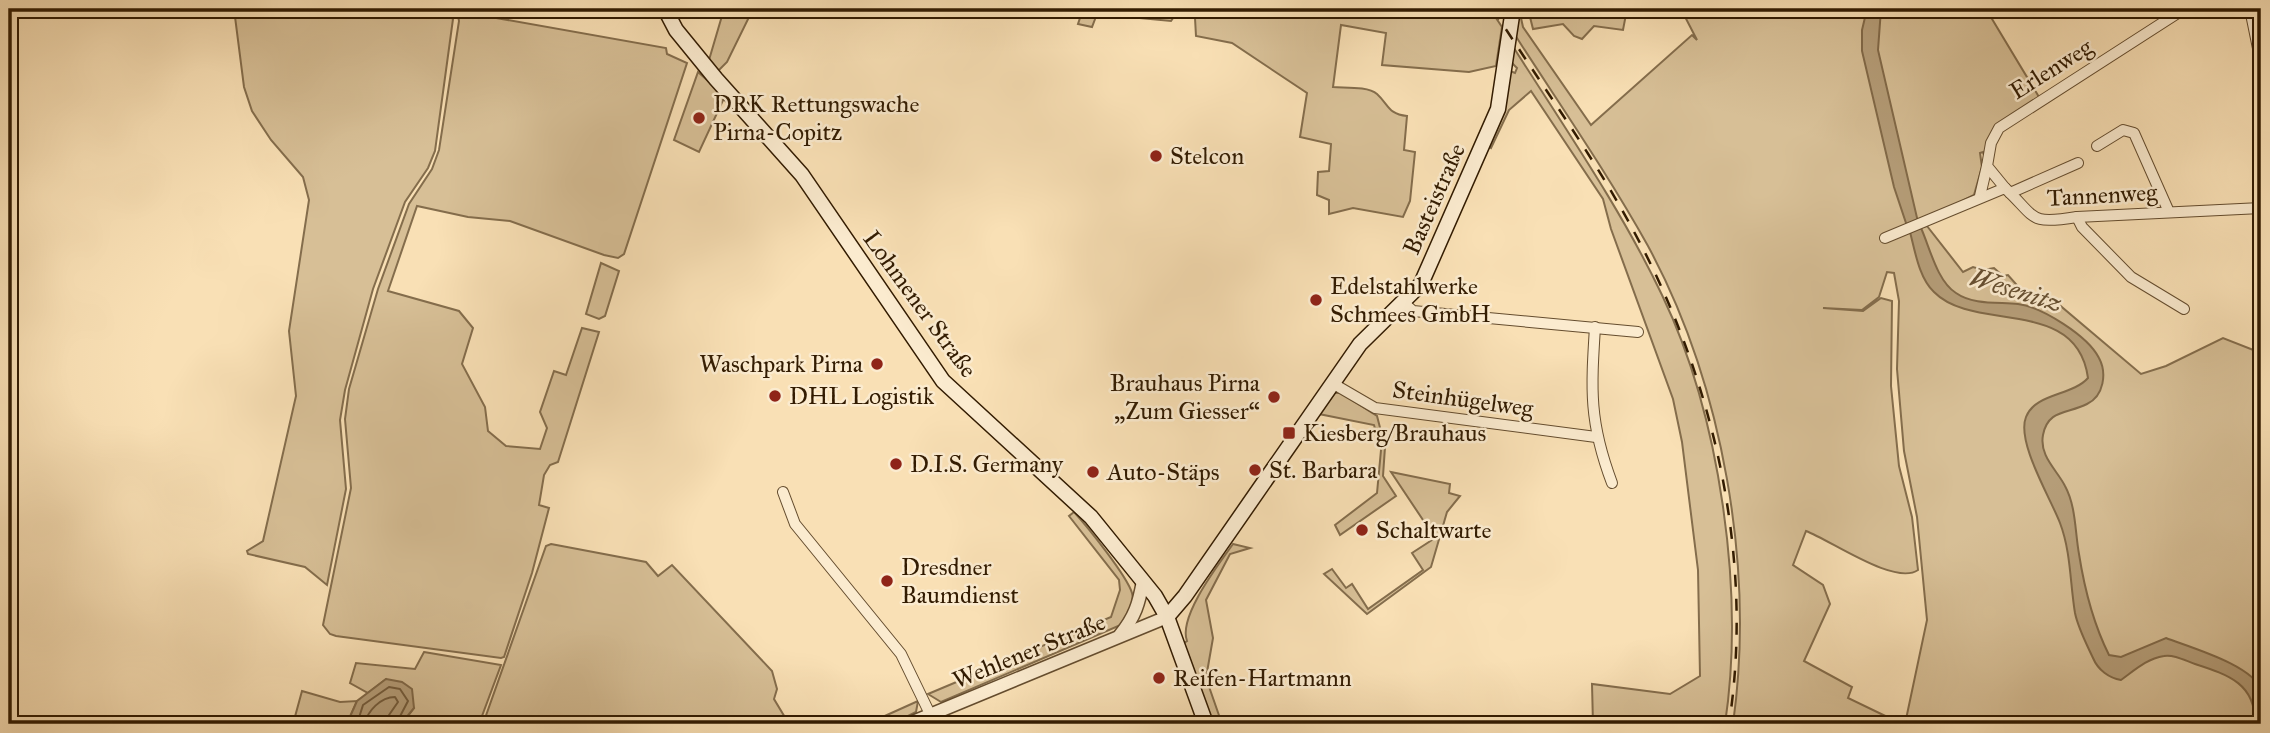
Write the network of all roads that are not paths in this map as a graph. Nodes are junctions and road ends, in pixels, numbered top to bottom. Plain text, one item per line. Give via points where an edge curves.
1 (665, 9) edge
2 (1513, 9) edge
3 (2184, 9) edge
4 (2250, 9) edge
5 (2261, 63) edge
6 (2097, 146) dead end
7 (2078, 163) dead end
8 (1987, 166) junction
9 (2008, 191) junction
10 (1980, 196) junction
11 (2261, 208) edge
12 (2169, 212) junction
13 (2077, 217) junction
14 (1885, 238) dead end
15 (1404, 303) junction
16 (2184, 309) dead end
17 (1595, 327) junction
18 (1638, 332) dead end
19 (1332, 383) junction
20 (1596, 437) junction
21 (1612, 482) dead end
22 (783, 492) dead end
23 (1143, 581) junction
24 (1167, 617) junction
25 (1117, 638) junction
26 (930, 714) junction
27 (908, 724) edge
28 (1206, 724) edge

1 - 23 main road, Lohmener Straße via 716,79 802,175 943,381 1091,517
2 - 15 main road, Basteistraße via 1498,109 1420,284
3 - 8 street, Erlenweg via 2005,122 1991,143
4 - 5 street
6 - 12 street via 2123,130 2134,133
7 - 9 street
8 - 9 street
8 - 10 street, Erlenweg
9 - 10 street
9 - 13 street, Tannenweg via 2038,220
10 - 14 street
11 - 12 street, Tannenweg
12 - 13 street, Tannenweg
13 - 16 street via 2131,277
15 - 17 street via 1413,311
15 - 19 main road, Basteistraße via 1360,344
17 - 18 street
17 - 20 street via 1590,392
19 - 20 street, Steinhügelweg via 1375,408
19 - 24 main road, Basteistraße
20 - 21 street
22 - 26 street via 795,524 901,653
23 - 24 main road, Lohmener Straße
23 - 25 street via 1132,621
24 - 25 street, Wehlener Straße
24 - 28 main road, Lohmener Straße
25 - 26 street, Wehlener Straße
26 - 27 street, Wehlener Straße

